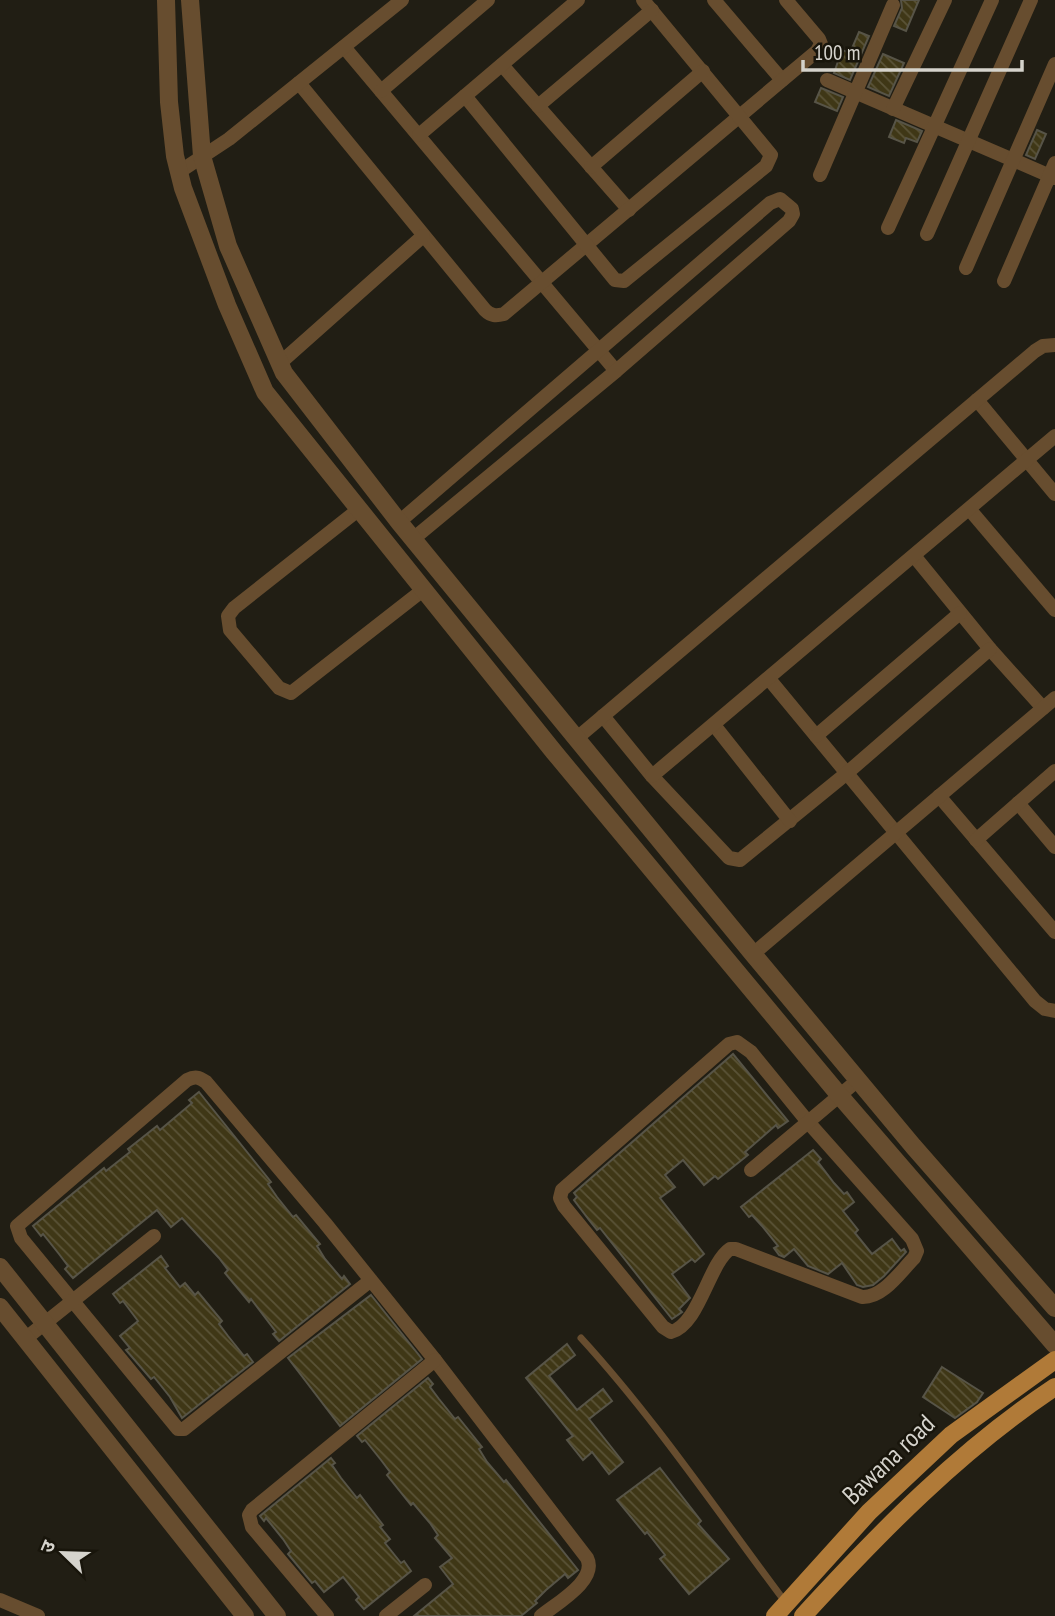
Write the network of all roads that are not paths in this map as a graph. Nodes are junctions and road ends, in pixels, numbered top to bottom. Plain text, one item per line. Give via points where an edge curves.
1 (166, 0) edge
2 (190, 0) edge
3 (402, 0) edge
4 (488, 0) edge
5 (579, 0) edge
6 (714, 0) edge
7 (945, 0) edge
8 (992, 0) edge
9 (1031, 0) edge
10 (795, 3) edge
11 (648, 5) edge
12 (893, 5) dead end
13 (344, 47) junction
14 (1055, 64) edge
15 (502, 65) junction
16 (703, 71) junction
17 (782, 80) junction
18 (827, 80) dead end
19 (299, 83) junction
20 (381, 91) junction
21 (856, 92) junction
22 (465, 96) junction
23 (538, 106) junction
24 (893, 109) junction
25 (741, 115) junction
26 (934, 127) junction
27 (419, 135) junction
28 (969, 142) junction
29 (202, 156) junction
30 (1012, 160) junction
31 (591, 167) junction
32 (179, 172) junction
33 (1053, 172) edge
34 (820, 175) dead end
35 (629, 210) junction
36 (888, 228) dead end
37 (928, 234) dead end
38 (424, 236) junction
39 (587, 245) junction
40 (966, 268) dead end
41 (1004, 281) dead end
42 (542, 283) junction
43 (1055, 345) edge
44 (599, 351) junction
45 (279, 364) junction
46 (616, 371) junction
47 (977, 400) junction
48 (1055, 436) edge
49 (1027, 460) junction
50 (1055, 494) edge
51 (358, 510) junction
52 (970, 510) junction
53 (399, 522) junction
54 (413, 539) junction
55 (915, 557) junction
56 (423, 590) junction
57 (1055, 610) edge
58 (960, 612) junction
59 (990, 649) junction
60 (769, 679) junction
61 (1055, 698) edge
62 (1043, 708) junction
63 (603, 716) junction
64 (713, 725) junction
65 (816, 736) junction
66 (577, 738) junction
67 (1055, 771) edge
68 (847, 773) junction
69 (652, 776) junction
70 (939, 796) junction
71 (1018, 803) junction
72 (790, 821) junction
73 (896, 833) junction
74 (976, 840) junction
75 (1055, 847) edge
76 (1055, 932) edge
77 (753, 954) junction
78 (1055, 1011) edge
79 (858, 1080) junction
80 (840, 1096) junction
81 (808, 1122) junction
82 (751, 1170) dead end
83 (154, 1236) dead end
84 (0, 1267) edge
85 (371, 1280) junction
86 (73, 1302) junction
87 (0, 1307) edge
88 (1055, 1308) edge
89 (45, 1324) junction
90 (581, 1338) dead end
91 (26, 1339) junction
92 (1055, 1345) edge
93 (435, 1360) junction
94 (1055, 1360) edge
95 (1055, 1387) edge
96 (425, 1585) dead end
97 (0, 1600) edge
98 (783, 1608) edge
99 (807, 1614) edge
100 (38, 1616) edge
101 (245, 1616) edge
102 (277, 1616) edge
103 (327, 1616) edge
104 (386, 1616) edge
105 (541, 1616) edge

1 - 32 street via 169,102
2 - 29 street
3 - 13 street
4 - 20 street
5 - 15 street
6 - 17 street
7 - 24 street
8 - 26 street
9 - 28 street
10 - 17 street via 821,44
11 - 16 street
11 - 23 street
12 - 21 street
13 - 19 street
13 - 20 street
14 - 30 street
15 - 22 street
15 - 23 street
16 - 25 street
16 - 31 street
17 - 25 street
18 - 21 street
19 - 29 street
19 - 38 street
20 - 27 street
21 - 24 street
21 - 34 street
22 - 27 street
22 - 39 street
23 - 31 street
24 - 26 street
25 - 35 street
25 - 39 street via 771,155 766,166 624,281 615,280
26 - 28 street
26 - 36 street
27 - 42 street
28 - 30 street
28 - 37 street
29 - 32 street
29 - 45 street via 228,246
30 - 33 street
30 - 40 street
31 - 35 street
32 - 51 street via 211,265 265,392
33 - 41 street
35 - 39 street
38 - 42 street via 491,315 504,314
38 - 45 street
39 - 42 street
42 - 44 street
43 - 47 street via 1035,351
44 - 46 street
44 - 46 street via 770,203 780,199 788,203 793,215 789,221
44 - 53 street
45 - 53 street
46 - 54 street
47 - 49 street
47 - 63 street
48 - 49 street
49 - 50 street
49 - 52 street
51 - 56 street
51 - 56 street via 234,608 228,616 230,630 278,688 291,693
52 - 55 street
52 - 57 street
53 - 54 street
54 - 66 street
55 - 58 street
55 - 60 street
56 - 80 street
58 - 59 street
58 - 65 street
59 - 62 street
59 - 68 street
60 - 64 street
60 - 65 street
61 - 62 street
62 - 70 street
63 - 66 street
63 - 69 street
64 - 69 street
64 - 72 street
65 - 68 street
66 - 77 street
67 - 71 street
68 - 72 street
68 - 73 street
69 - 72 street via 734,861
70 - 73 street
70 - 74 street
71 - 74 street
71 - 75 street
73 - 77 street
73 - 78 street via 1035,1001
74 - 76 street
77 - 79 street
79 - 80 street
79 - 88 street
80 - 81 street
80 - 92 street
81 - 81 street via 751,1052 737,1042 729,1044 570,1181 560,1198 671,1332 681,1328 730,1249 871,1298 914,1258 916,1245
81 - 82 street
83 - 86 street
84 - 89 street
85 - 86 street via 184,1429 172,1423
85 - 86 street via 206,1082 193,1077 17,1226 21,1238
85 - 93 street
86 - 89 street
87 - 91 street
89 - 91 street
89 - 102 street
90 - 98 lane via 639,1406
91 - 101 street
93 - 103 street via 249,1515 252,1527
93 - 105 street via 590,1565 584,1581
94 - 98 main road, Bawana road via 951,1435 869,1513
95 - 99 main road, Bawana road via 996,1428 898,1516
96 - 104 street
97 - 100 street
98 - 99 street

